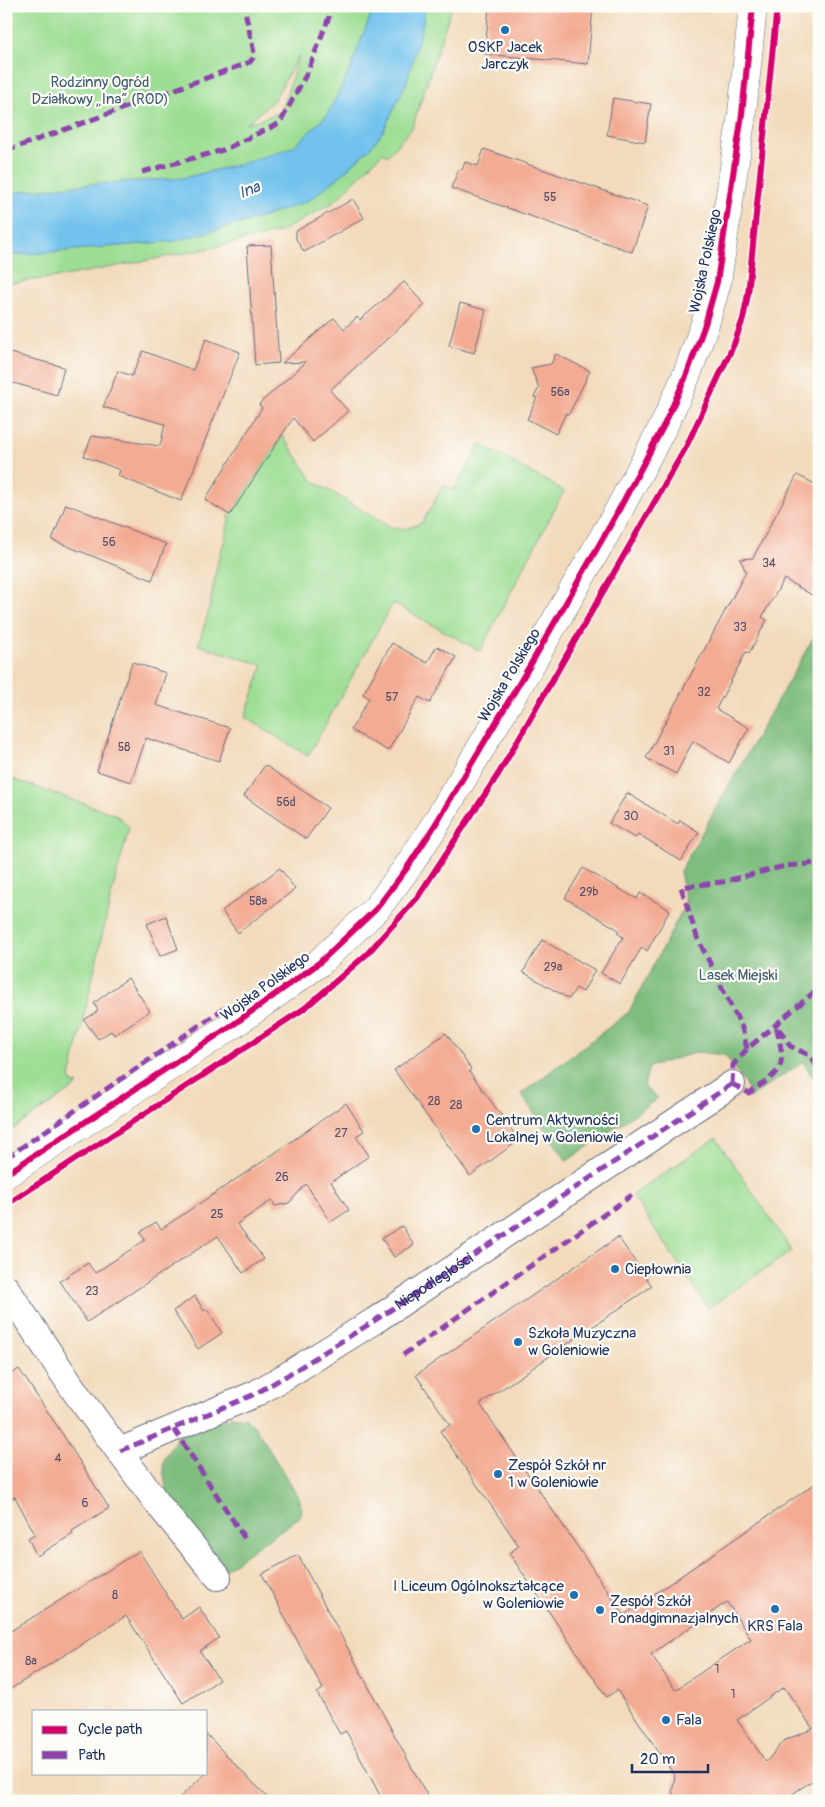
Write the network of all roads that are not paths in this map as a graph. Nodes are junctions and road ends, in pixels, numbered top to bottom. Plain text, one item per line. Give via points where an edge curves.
1 (753, 6) edge
2 (732, 1084) dead end
3 (6, 1174) edge
4 (6, 1288) edge
5 (120, 1451) junction
6 (218, 1578) dead end

1 - 3 street, Wojska Polskiego via 742,114 717,282 687,374 615,517 532,662 407,868 376,909 319,963 234,1024
2 - 5 street, Niepodległości via 286,1376 255,1394
4 - 5 street via 76,1393
5 - 6 street

